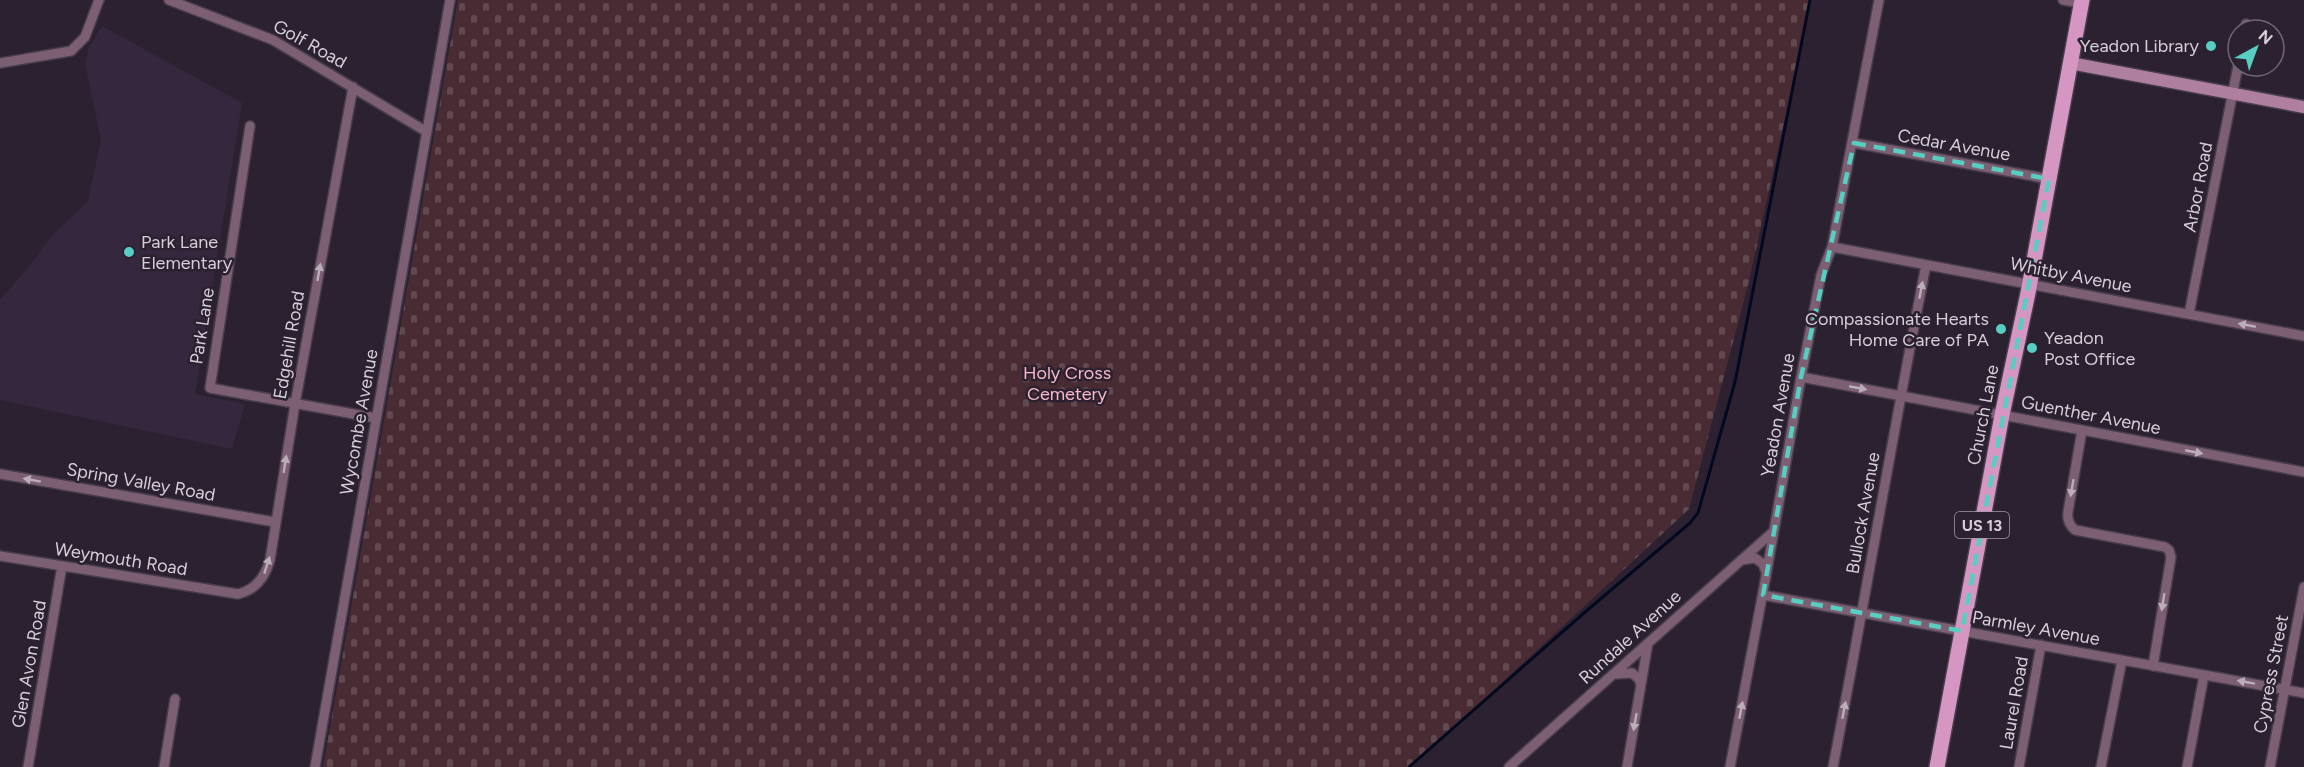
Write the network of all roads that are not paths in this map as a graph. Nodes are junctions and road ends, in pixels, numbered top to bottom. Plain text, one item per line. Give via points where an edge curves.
1 (99, 0) edge
2 (169, 0) edge
3 (450, 0) edge
4 (1880, 0) edge
5 (2063, 0) edge
6 (2081, 2) edge
7 (0, 63) edge
8 (2070, 63) junction
9 (2236, 78) edge
10 (353, 87) junction
11 (2233, 93) junction
12 (2304, 107) edge
13 (250, 126) dead end
14 (427, 132) junction
15 (1854, 143) junction
16 (2049, 179) junction
17 (1832, 247) junction
18 (1926, 265) junction
19 (2030, 284) junction
20 (2189, 314) junction
21 (2304, 336) edge
22 (1801, 377) junction
23 (1900, 396) junction
24 (295, 404) junction
25 (2002, 415) junction
26 (376, 418) junction
27 (2082, 430) junction
28 (2304, 472) edge
29 (0, 474) edge
30 (275, 522) junction
31 (1774, 531) junction
32 (0, 555) edge
33 (1741, 560) junction
34 (62, 566) junction
35 (1766, 576) junction
36 (2304, 587) edge
37 (238, 594) joint
38 (1762, 595) junction
39 (1863, 613) junction
40 (1962, 631) junction
41 (1648, 643) junction
42 (2041, 645) junction
43 (2122, 660) junction
44 (2153, 666) junction
45 (1613, 674) junction
46 (2204, 675) junction
47 (1641, 685) junction
48 (2285, 689) junction
49 (2304, 693) edge
50 (175, 699) dead end
51 (1524, 753) junction
52 (28, 767) edge
53 (164, 767) edge
54 (315, 767) edge
55 (1509, 767) edge
56 (1523, 767) edge
57 (1627, 767) edge
58 (1730, 767) edge
59 (1833, 767) edge
60 (1937, 767) edge
61 (2019, 767) edge
62 (2101, 767) edge
63 (2187, 767) edge
64 (2270, 767) edge

1 - 7 street via 85,37 71,51
2 - 10 street, Golf Road via 273,40
3 - 14 street, Wycombe Avenue
4 - 15 street, Yeadon Avenue
5 - 6 street
6 - 8 main road, Church Lane / US 13
8 - 11 street
8 - 16 main road, Church Lane / US 13
9 - 11 street, Arbor Road
10 - 14 street, Golf Road
24 -> 10 street, Edgehill Road
11 - 12 street
11 - 20 street, Arbor Road
13 - 24 street, Park Lane via 210,388
14 - 26 street, Wycombe Avenue
15 - 16 street, Cedar Avenue
15 - 17 street, Yeadon Avenue
16 - 19 main road, Church Lane / US 13
17 - 18 street, Whitby Avenue
17 - 22 street, Yeadon Avenue via 1821,275
18 - 19 street, Whitby Avenue
23 -> 18 street, Bullock Avenue
19 - 20 street, Whitby Avenue
19 - 25 main road, Church Lane / US 13
21 -> 20 street, Whitby Avenue
22 -> 23 street, Guenther Avenue
22 - 31 street, Yeadon Avenue
23 - 25 street, Guenther Avenue
23 - 39 street, Bullock Avenue
24 - 26 street
30 -> 24 street, Edgehill Road
25 - 27 street, Guenther Avenue
25 - 40 main road, Church Lane / US 13
26 - 54 street, Wycombe Avenue
27 -> 28 street, Guenther Avenue
27 -> 44 street via 2068,512 2072,527 2169,550
30 -> 29 street, Spring Valley Road
37 -> 30 street, Edgehill Road via 250,590 265,574
31 - 33 street, Rundale Avenue
31 - 35 street, Yeadon Avenue
32 - 34 street, Weymouth Road
33 - 35 street via 1758,560 1765,567
33 - 41 street, Rundale Avenue
34 - 37 street, Weymouth Road
34 - 52 street, Glen Avon Road
35 - 38 street, Yeadon Avenue
36 - 48 street, Cypress Street
38 - 39 street, Parmley Avenue
58 -> 38 street, Yeadon Avenue
39 - 40 street, Parmley Avenue
59 -> 39 street, Bullock Avenue
40 - 42 street, Parmley Avenue
40 - 60 main road, Church Lane / US 13
41 - 45 street, Rundale Avenue
41 - 47 street
42 - 43 street, Parmley Avenue
42 - 61 street, Laurel Road
43 - 44 street, Parmley Avenue
43 - 62 street
44 - 46 street, Parmley Avenue
45 - 47 street via 1632,673
45 - 51 street, Rundale Avenue
48 -> 46 street, Parmley Avenue
46 - 63 street
47 -> 57 street
48 - 49 street, Parmley Avenue
48 - 64 street, Cypress Street
50 - 53 street
51 - 55 street, Rundale Avenue
51 - 56 street

